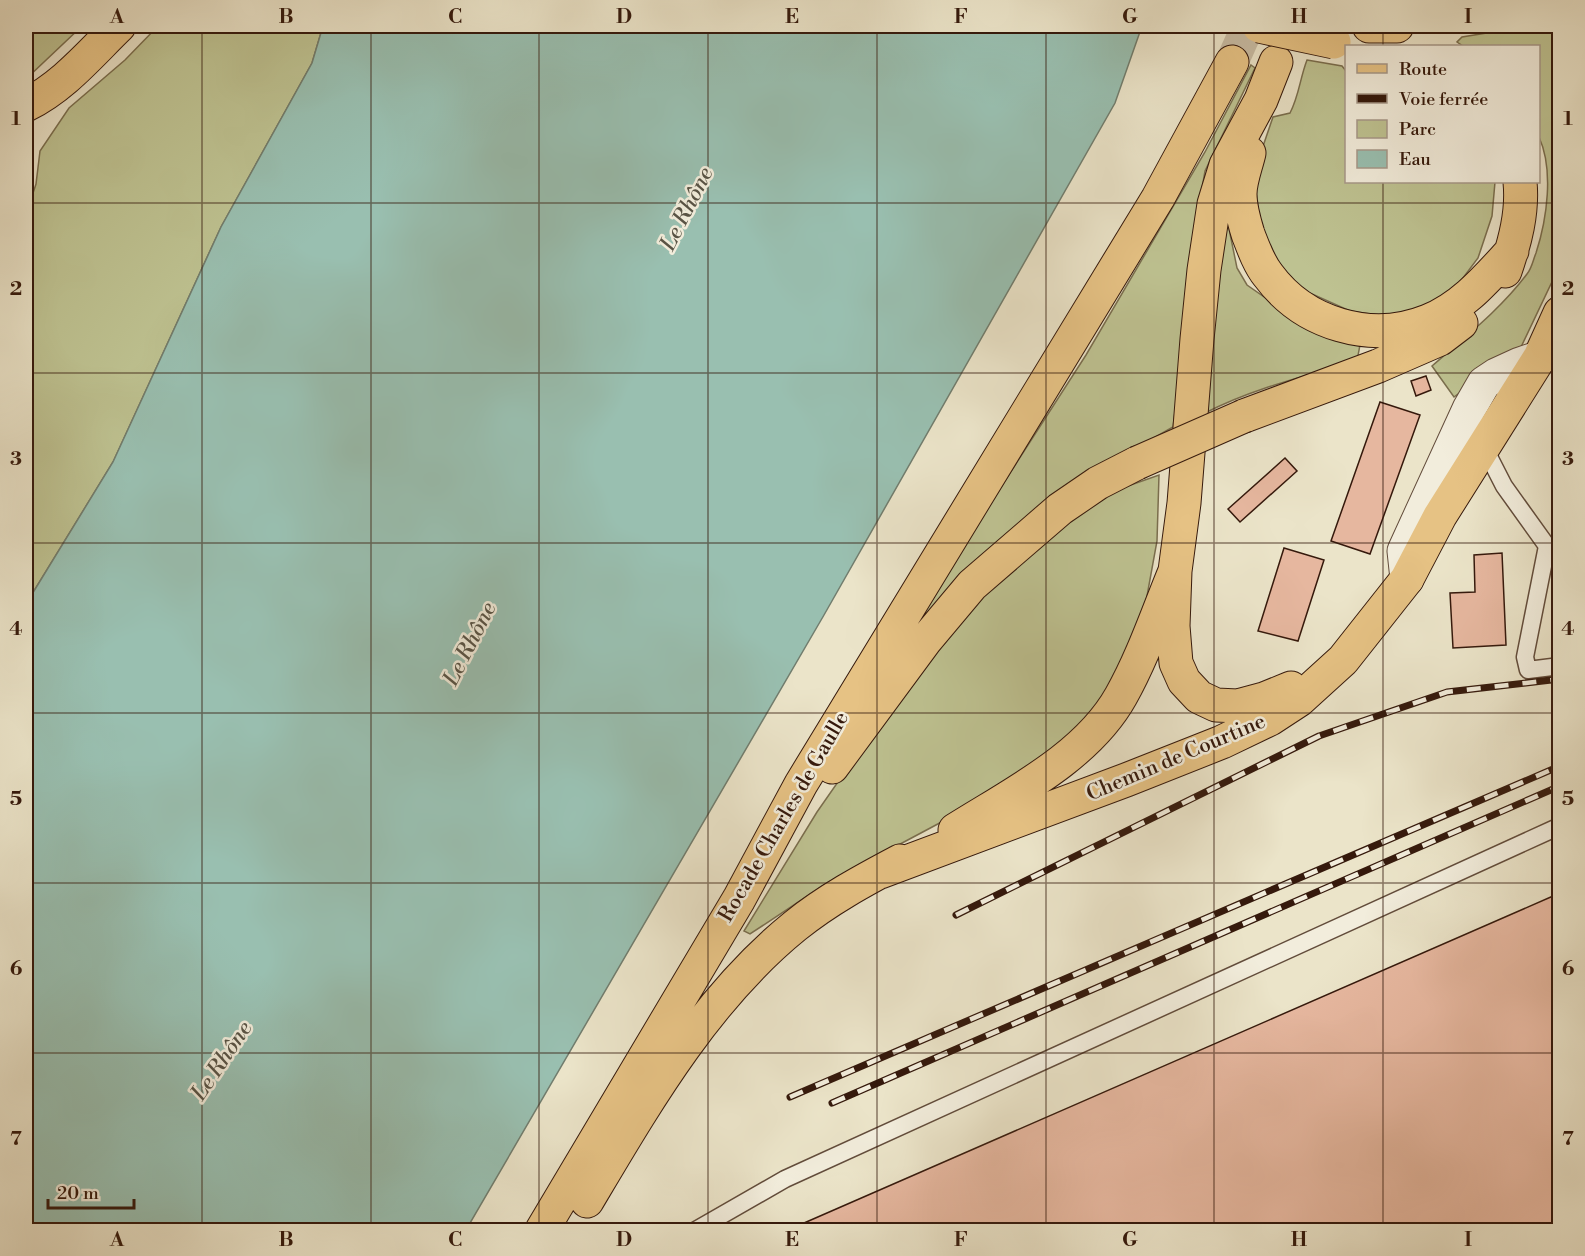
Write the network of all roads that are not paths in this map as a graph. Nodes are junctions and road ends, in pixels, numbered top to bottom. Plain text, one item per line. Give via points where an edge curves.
1 (119, 26) edge
2 (1258, 26) edge
3 (1369, 26) edge
4 (1397, 26) edge
5 (1343, 44) edge
6 (1232, 62) tunnel mouth
7 (1276, 62) dead end
8 (1261, 100) junction
9 (26, 105) edge
10 (1520, 183) edge
11 (1512, 251) junction
12 (1560, 313) edge
13 (1550, 354) edge
14 (1484, 447) junction
15 (1175, 571) junction
16 (1407, 579) junction
17 (1343, 660) junction
18 (1560, 666) edge
19 (1560, 826) edge
20 (880, 872) junction
21 (739, 899) junction
22 (542, 1230) edge
23 (569, 1230) edge
24 (696, 1230) edge

1 - 9 main road via 70,74
2 - 5 main road, bridge
3 - 4 main road
6 - 21 main road, Rocade Charles de Gaulle via 1158,198 801,784
7 - 8 main road
8 - 11 main road via 1240,193 1243,219 1267,275 1291,300 1322,319 1356,330 1393,331 1428,321 1460,304
8 - 15 main road via 1226,165 1214,204
10 - 11 main road via 1519,219
11 - 21 main road, bridge via 1494,291 1440,339 1137,463 1060,509 972,585 925,641 809,796
12 - 13 main road, Chemin de Courtine
13 - 14 main road, Chemin de Courtine
13 - 16 street via 1496,375 1484,384 1404,551
14 - 16 main road, Chemin de Courtine via 1440,516
14 - 18 lane via 1504,486 1547,546 1525,657 1527,669
15 - 17 main road via 1176,663 1184,681 1198,697 1216,705 1238,706 1291,688
15 - 20 main road via 1120,698 1074,751 949,834
16 - 17 main road, Chemin de Courtine
17 - 20 main road, Chemin de Courtine via 1299,700 1222,742
19 - 24 lane via 785,1179
20 - 23 main road via 833,898 796,925 722,998 679,1052
21 - 22 main road, Rocade Charles de Gaulle

